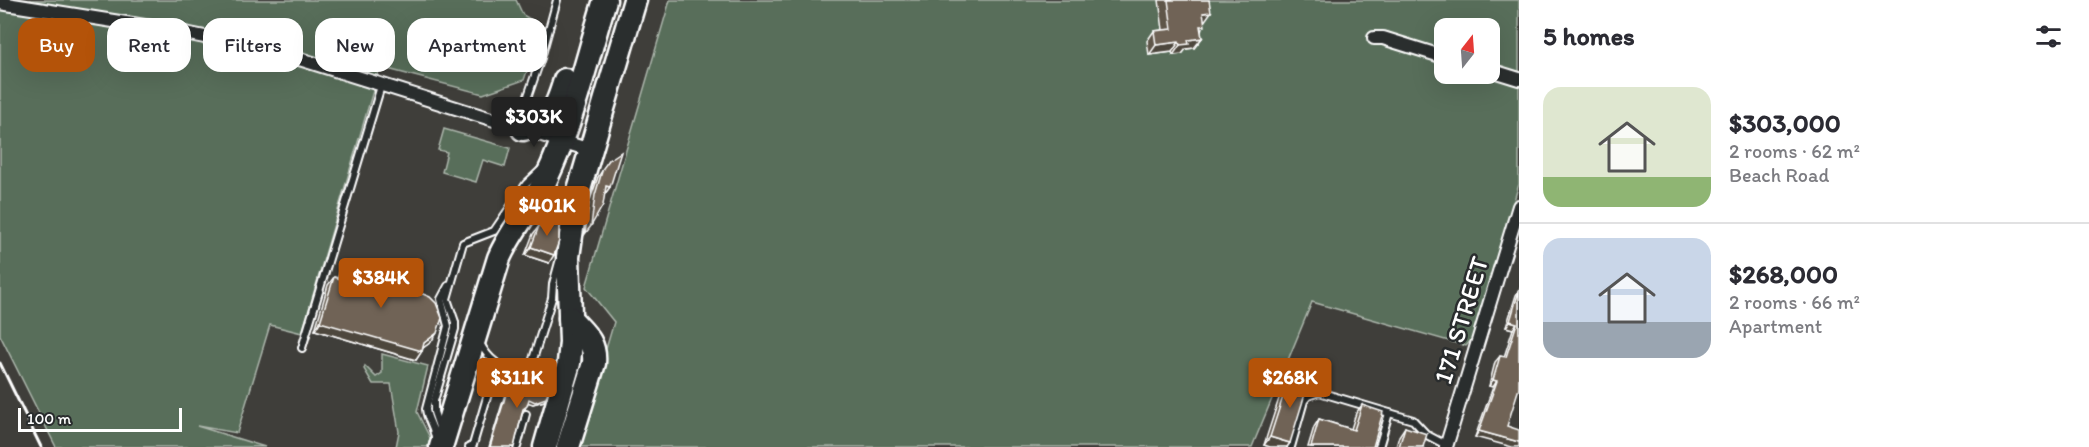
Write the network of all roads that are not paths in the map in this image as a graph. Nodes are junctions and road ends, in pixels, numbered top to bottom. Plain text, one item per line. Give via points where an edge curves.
1 (557, 0) edge
2 (595, 0) edge
3 (605, 0) edge
4 (635, 0) edge
5 (0, 3) edge
6 (1374, 38) dead end
7 (1434, 54) edge
8 (1500, 73) edge
9 (572, 77) dead end
10 (1519, 79) edge
11 (381, 86) junction
12 (562, 111) dead end
13 (520, 128) junction
14 (552, 149) junction
15 (587, 160) junction
16 (1519, 206) edge
17 (512, 219) dead end
18 (1516, 228) edge
19 (569, 242) junction
20 (448, 285) dead end
21 (570, 318) junction
22 (478, 324) junction
23 (302, 348) dead end
24 (497, 363) junction
25 (530, 369) junction
26 (519, 370) junction
27 (516, 383) edge
28 (450, 390) dead end
29 (561, 396) junction
30 (1389, 412) junction
31 (526, 414) dead end
32 (438, 441) edge
33 (472, 446) edge
34 (1448, 446) edge
35 (517, 447) edge
36 (545, 447) edge
37 (568, 447) edge
38 (1291, 447) edge
39 (1379, 447) edge

1 - 13 lane
2 - 13 highway via 554,111 542,121
3 - 14 highway
4 - 15 highway
5 - 11 street via 274,51
6 - 7 street
8 - 10 street
9 - 12 lane
11 - 13 street
11 - 23 lane
13 - 14 street
14 - 15 street
14 - 17 lane
14 - 22 highway via 540,190 502,250
14 - 32 lane via 494,231 463,243 447,299 455,325 434,400
15 - 19 highway
16 - 18 street, 171 STREET
18 - 34 street, 171 STREET
19 - 21 highway
19 - 25 lane via 560,260
20 - 32 lane via 441,299 448,326 426,409
21 - 29 highway via 569,363
21 - 37 highway via 590,339 595,351
22 - 24 lane via 481,345
22 - 32 highway
24 - 26 lane
24 - 33 lane
25 - 26 lane
25 - 29 lane via 558,388
26 - 27 lane
28 - 32 lane
29 - 36 highway
30 - 34 lane via 1413,420 1427,435
30 - 38 lane via 1319,392 1304,402
30 - 39 lane
31 - 35 lane

